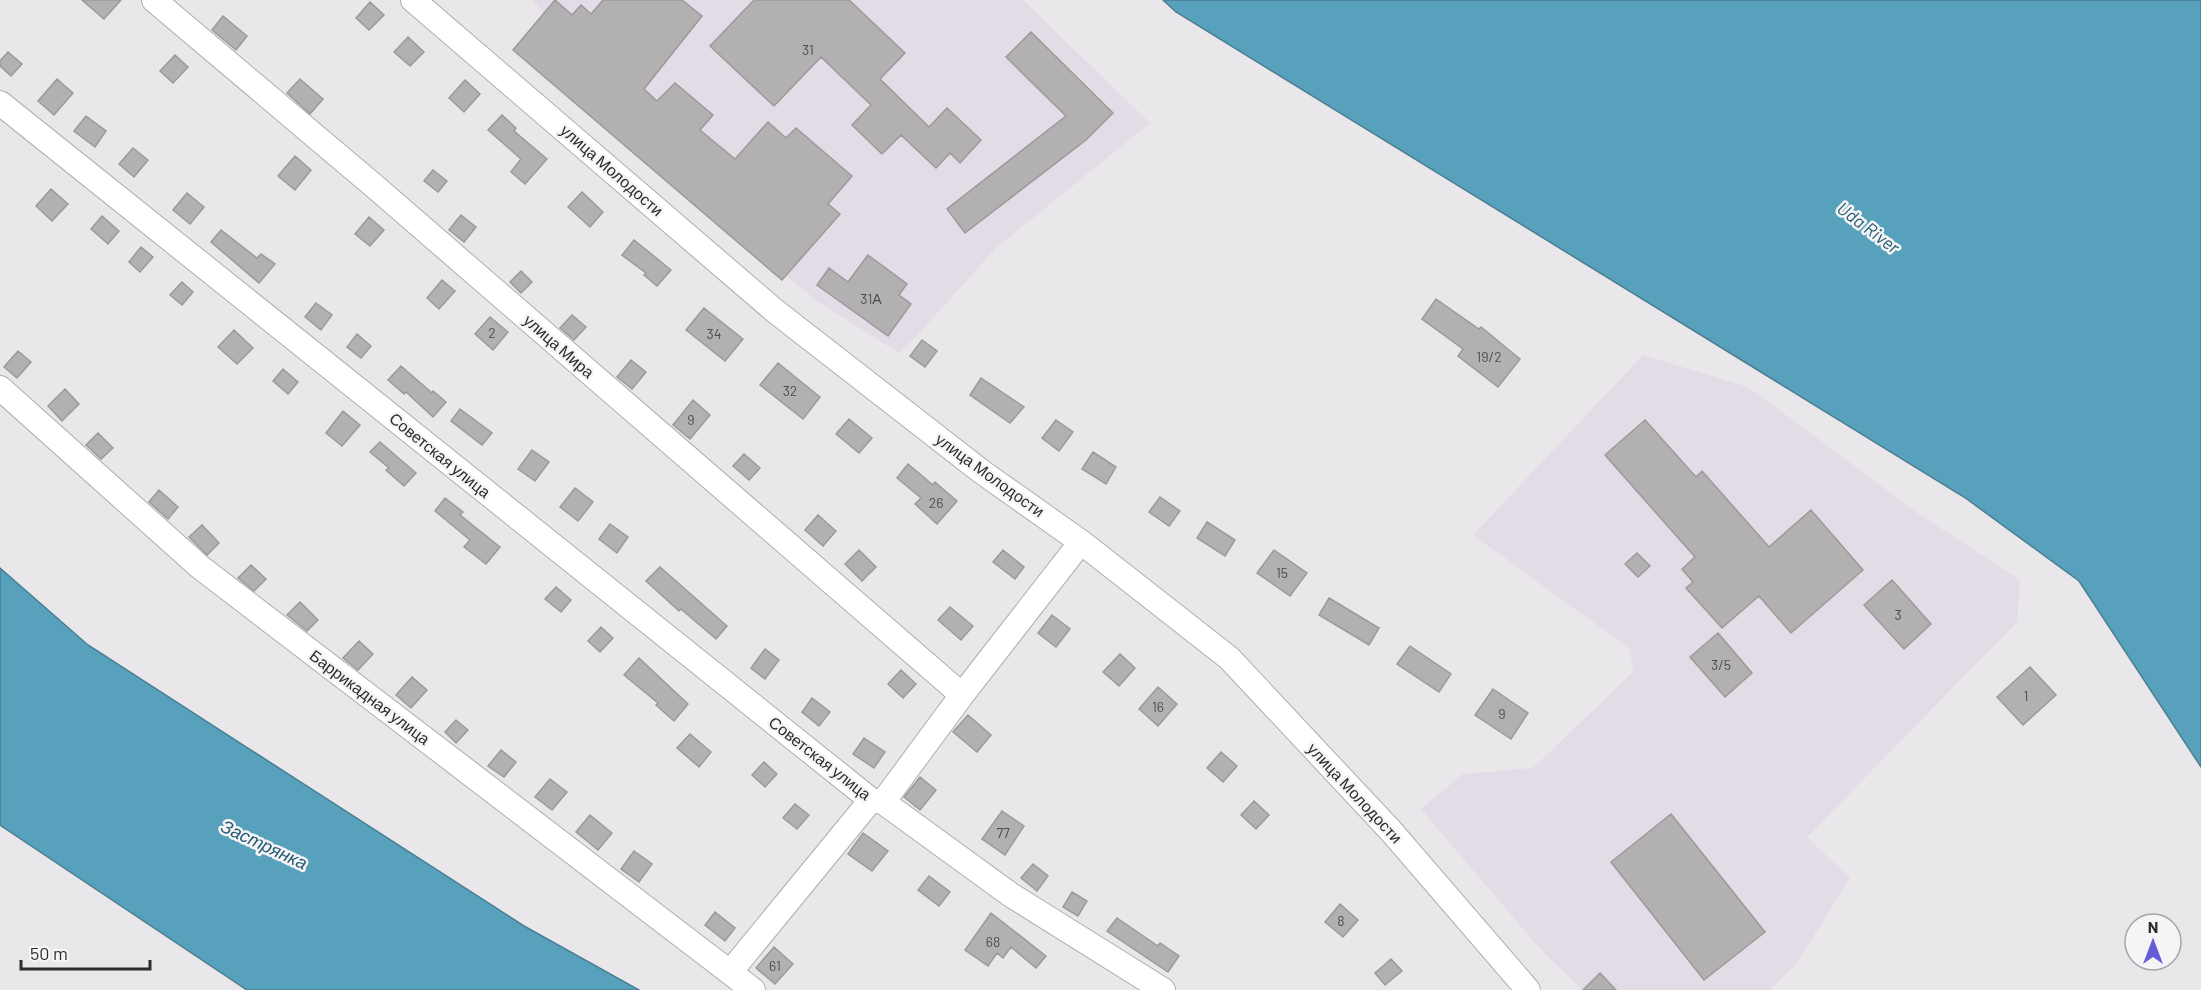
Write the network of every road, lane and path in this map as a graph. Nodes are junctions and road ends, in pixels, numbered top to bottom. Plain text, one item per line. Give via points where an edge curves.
1 (154, 0) edge
2 (413, 0) edge
3 (0, 103) edge
4 (0, 388) edge
5 (1081, 542) junction
6 (962, 695) junction
7 (877, 801) junction
8 (730, 971) junction
9 (753, 990) edge
10 (1163, 990) edge
11 (1528, 990) edge

1 - 6 street, улица Мира via 373,184
2 - 5 street, улица Молодости via 775,311 982,472
3 - 7 street, Советская улица
4 - 8 street, Баррикадная улица via 200,567
5 - 6 street, Советская улица
5 - 11 street, улица Молодости via 1229,658 1391,831
6 - 7 street, Советская улица
7 - 8 street
7 - 10 street, Советская улица via 1011,895
8 - 9 street, Баррикадная улица

